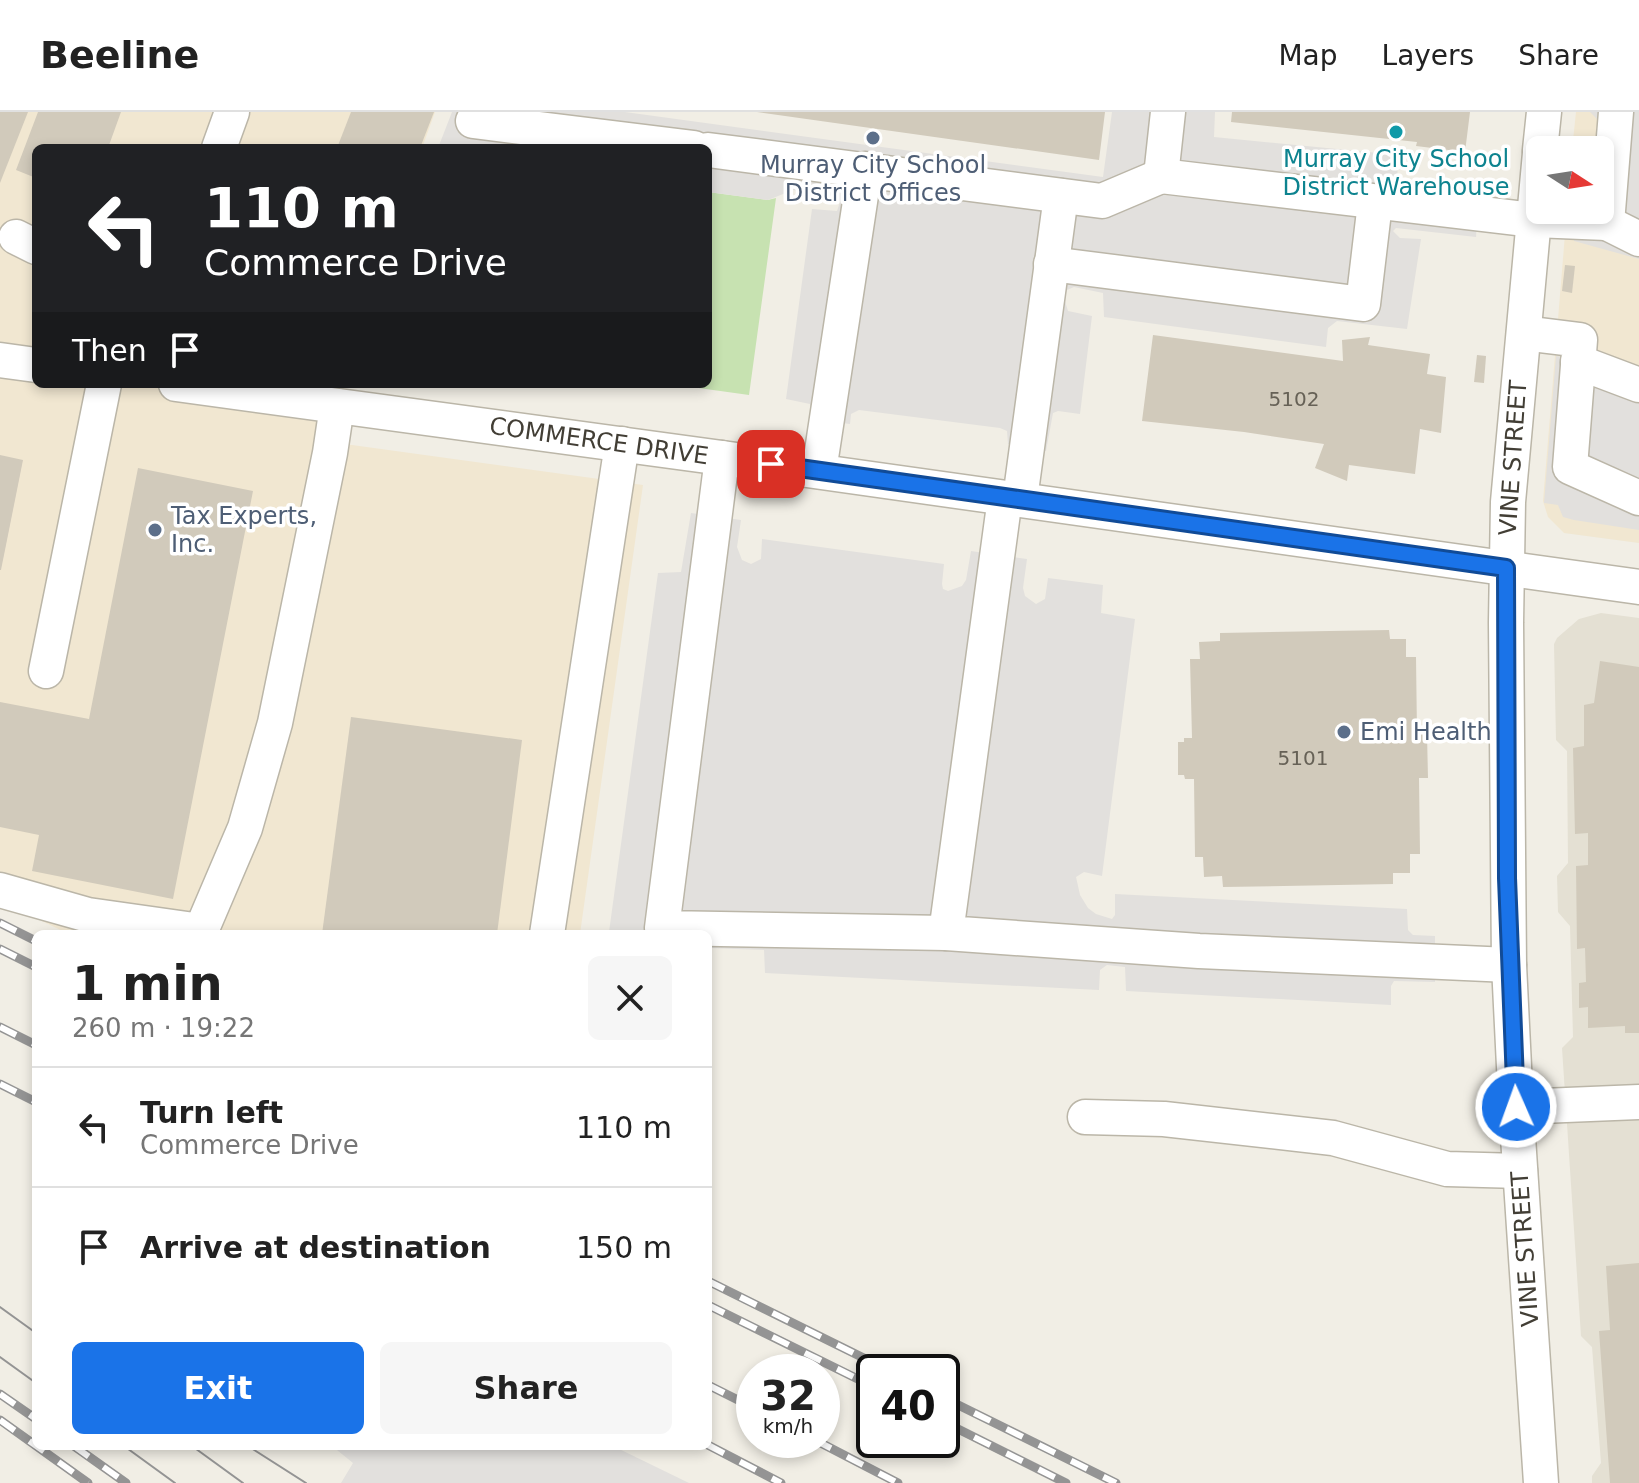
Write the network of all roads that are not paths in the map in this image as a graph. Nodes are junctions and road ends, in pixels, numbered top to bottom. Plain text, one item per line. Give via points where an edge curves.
1 (232, 112) edge
2 (1168, 112) edge
3 (1544, 112) edge
4 (1616, 112) edge
5 (470, 127) edge
6 (1542, 136) edge
7 (1614, 137) edge
8 (220, 144) edge
9 (651, 144) edge
10 (712, 150) edge
11 (865, 169) junction
12 (1161, 176) junction
13 (1061, 196) junction
14 (1375, 203) junction
15 (1526, 219) edge
16 (1534, 224) edge
17 (1609, 224) edge
18 (1639, 239) edge
19 (1051, 264) junction
20 (1524, 333) junction
21 (0, 360) edge
22 (32, 362) edge
23 (1578, 362) junction
24 (1639, 385) edge
25 (103, 388) edge
26 (222, 388) edge
27 (359, 400) edge
28 (622, 444) junction
29 (722, 458) junction
30 (819, 471) junction
31 (1012, 498) junction
32 (1639, 498) edge
33 (1506, 568) junction
34 (1639, 587) edge
35 (46, 671) dead end
36 (0, 890) edge
37 (194, 930) edge
38 (201, 930) edge
39 (548, 930) edge
40 (946, 933) junction
41 (1509, 965) junction
42 (1639, 1102) edge
43 (1516, 1107) junction
44 (1085, 1117) dead end
45 (1520, 1171) junction
46 (1541, 1483) edge

1 - 8 street
2 - 12 street
3 - 6 street, VINE STREET
4 - 7 street
5 - 9 street
10 - 11 street
11 - 13 street
11 - 30 street
12 - 13 street via 1102,201
12 - 14 street
13 - 19 street
14 - 15 street
14 - 19 street via 1363,304
16 - 20 street, VINE STREET
17 - 18 street
19 - 31 street
20 - 23 street via 1580,340
20 - 33 street, VINE STREET
21 - 22 street
23 - 24 street
23 - 32 street via 1570,467
25 - 35 street
26 - 27 street, COMMERCE DRIVE
27 - 28 street, COMMERCE DRIVE
27 - 38 street via 245,828
28 - 29 street, COMMERCE DRIVE
28 - 39 street
29 - 30 street, COMMERCE DRIVE
29 - 40 street via 662,928
30 - 31 street, COMMERCE DRIVE
31 - 33 street, COMMERCE DRIVE
31 - 40 street
33 - 34 street, COMMERCE DRIVE
33 - 41 street, VINE STREET
36 - 37 street via 88,915
40 - 41 street
41 - 43 street, VINE STREET
42 - 43 street
43 - 45 street, VINE STREET
44 - 45 street via 1164,1119 1333,1138 1447,1169
45 - 46 street, VINE STREET

